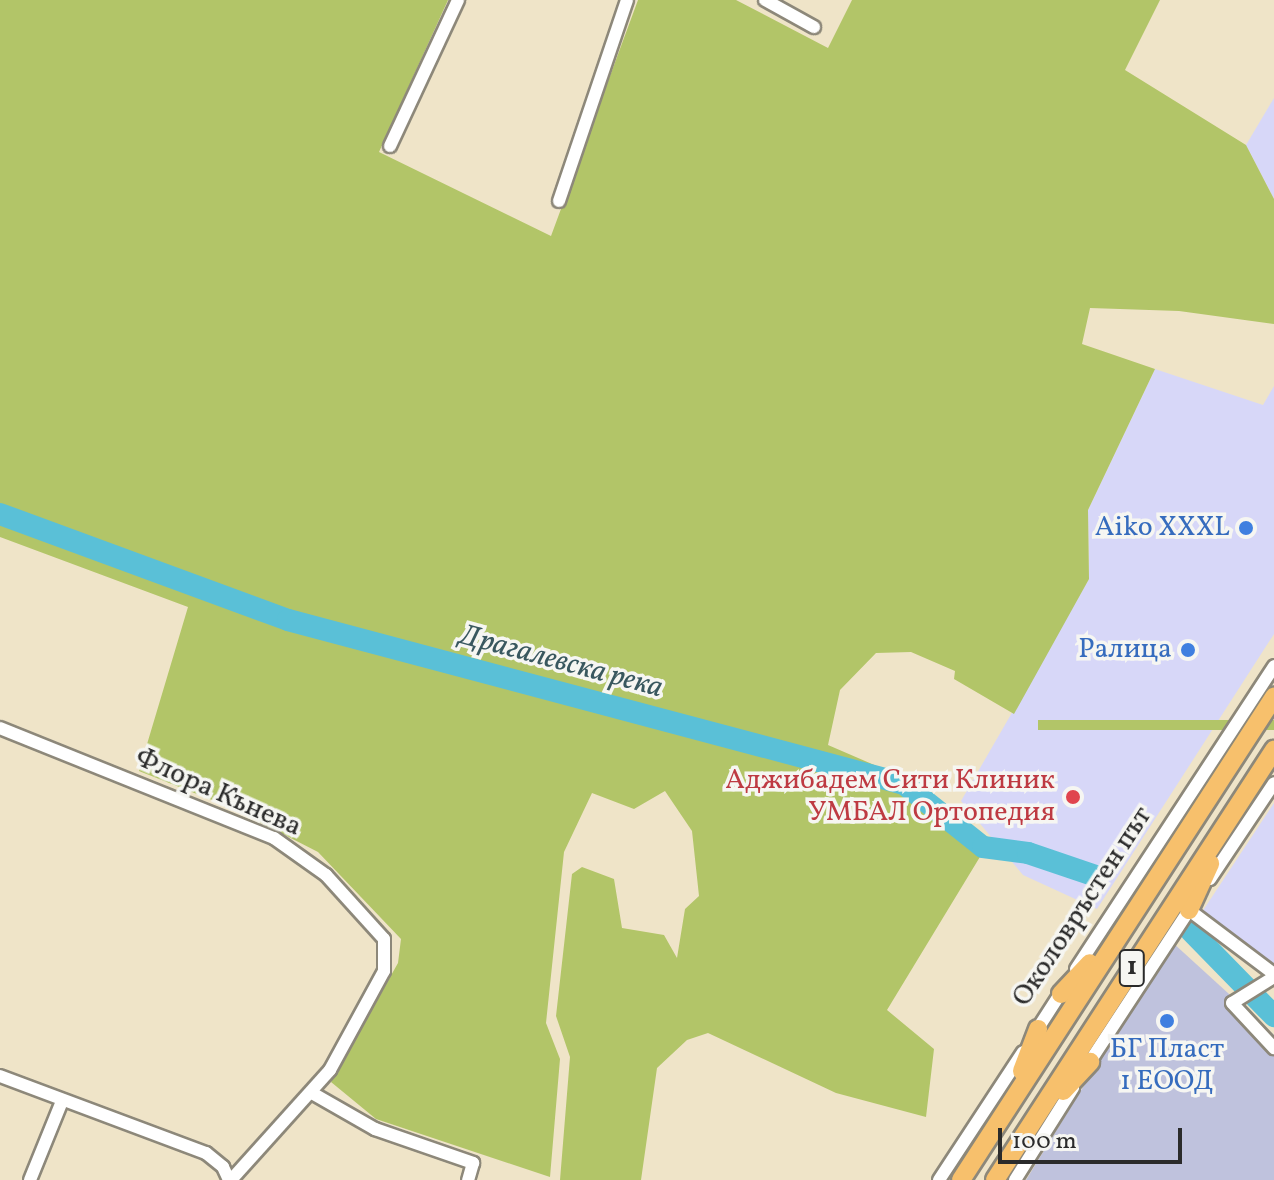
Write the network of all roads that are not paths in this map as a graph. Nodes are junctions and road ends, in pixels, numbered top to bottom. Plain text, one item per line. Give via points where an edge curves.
1 (458, 0) edge
2 (627, 0) edge
3 (765, 0) edge
4 (814, 27) dead end
5 (390, 146) dead end
6 (559, 201) dead end
7 (1274, 666) edge
8 (1274, 697) edge
9 (0, 728) edge
10 (1274, 750) edge
11 (1274, 783) edge
12 (1234, 810) junction
13 (1189, 910) junction
14 (1120, 933) junction
15 (1274, 975) edge
16 (1061, 994) junction
17 (1038, 1029) junction
18 (1274, 1048) edge
19 (1090, 1062) junction
20 (0, 1076) edge
21 (312, 1093) junction
22 (62, 1101) junction
23 (1010, 1103) junction
24 (1031, 1125) junction
25 (30, 1180) edge
26 (230, 1180) edge
27 (468, 1180) edge
28 (939, 1180) edge
29 (961, 1180) edge
30 (995, 1180) edge
31 (1015, 1180) edge

1 - 5 street
2 - 6 street
3 - 4 street
7 - 16 street, Околовръстен път
8 - 14 highway, Околовръстен път / 1
9 - 21 street, Флора Кънева via 274,838 326,875 384,939 384,971
10 - 12 highway, 1
11 - 13 street
12 - 13 highway
12 - 24 highway, 1
13 - 15 street
13 - 19 street
14 - 16 highway
14 - 23 highway, Околовръстен път / 1
15 - 18 street via 1232,1003
16 - 17 street, Околовръстен път
17 - 23 highway
17 - 28 street, Околовръстен път
19 - 24 highway
19 - 31 street
20 - 22 street
21 - 26 street, Флора Кънева
21 - 27 street via 375,1129 473,1163
22 - 25 street
22 - 26 street via 206,1153
23 - 29 highway, Околовръстен път / 1
24 - 30 highway, 1

